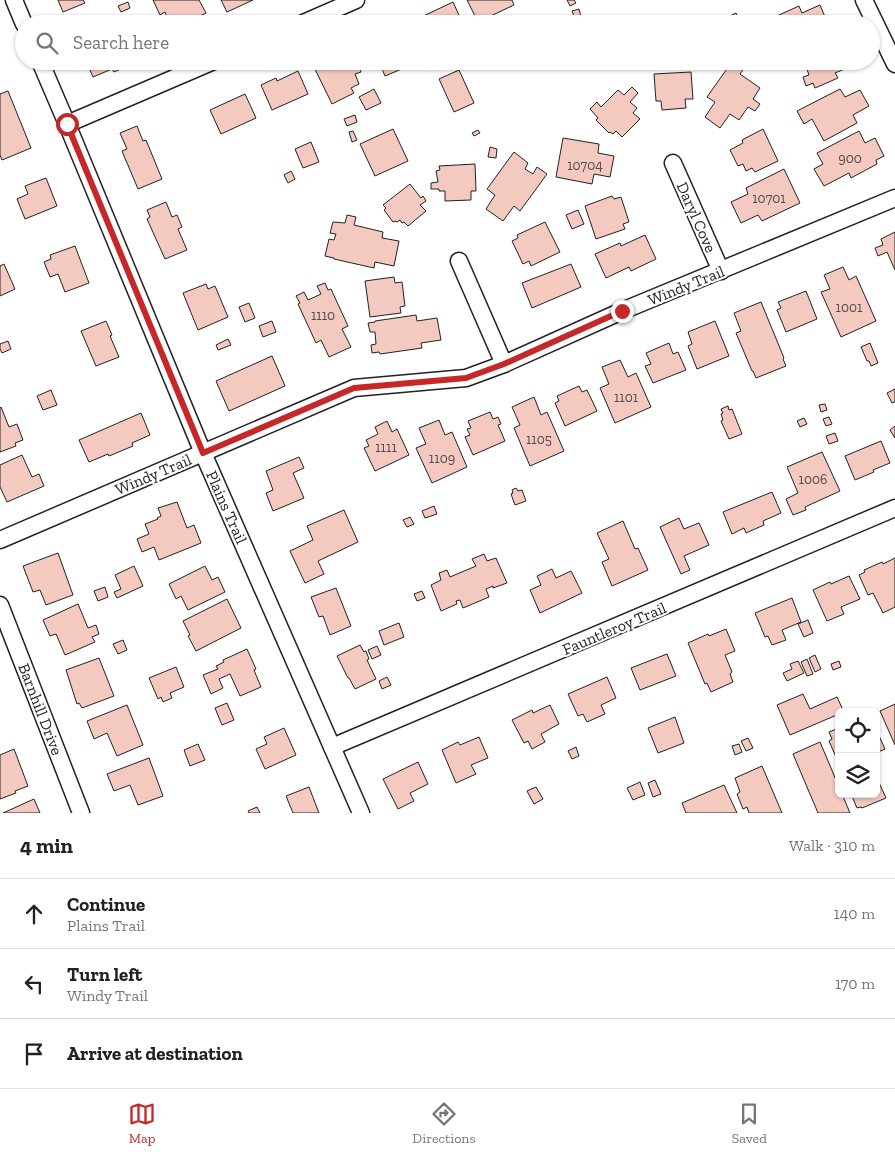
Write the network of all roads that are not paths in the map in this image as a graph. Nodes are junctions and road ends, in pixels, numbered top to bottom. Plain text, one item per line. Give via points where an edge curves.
1 (14, 0) edge
2 (356, 0) edge
3 (864, 0) edge
4 (20, 15) edge
5 (322, 15) edge
6 (871, 15) edge
7 (880, 33) edge
8 (895, 64) edge
9 (44, 70) edge
10 (193, 70) edge
11 (67, 124) junction
12 (672, 163) dead end
13 (895, 198) edge
14 (458, 262) dead end
15 (721, 270) junction
16 (504, 364) junction
17 (203, 453) junction
18 (895, 508) edge
19 (0, 540) edge
20 (0, 605) edge
21 (332, 747) junction
22 (81, 813) edge
23 (361, 813) edge

1 - 4 street
2 - 5 street
3 - 6 street
7 - 8 street
9 - 11 street, Plains Trail
10 - 11 street
11 - 17 street, Plains Trail
12 - 15 street, Daryl Cove
13 - 15 street, Windy Trail
14 - 16 street
15 - 16 street, Windy Trail
16 - 17 street, Windy Trail via 466,378 354,388
17 - 19 street, Windy Trail
17 - 21 street, Plains Trail
18 - 21 street, Fauntleroy Trail
20 - 22 street, Barnhill Drive
21 - 23 street, Plains Trail

